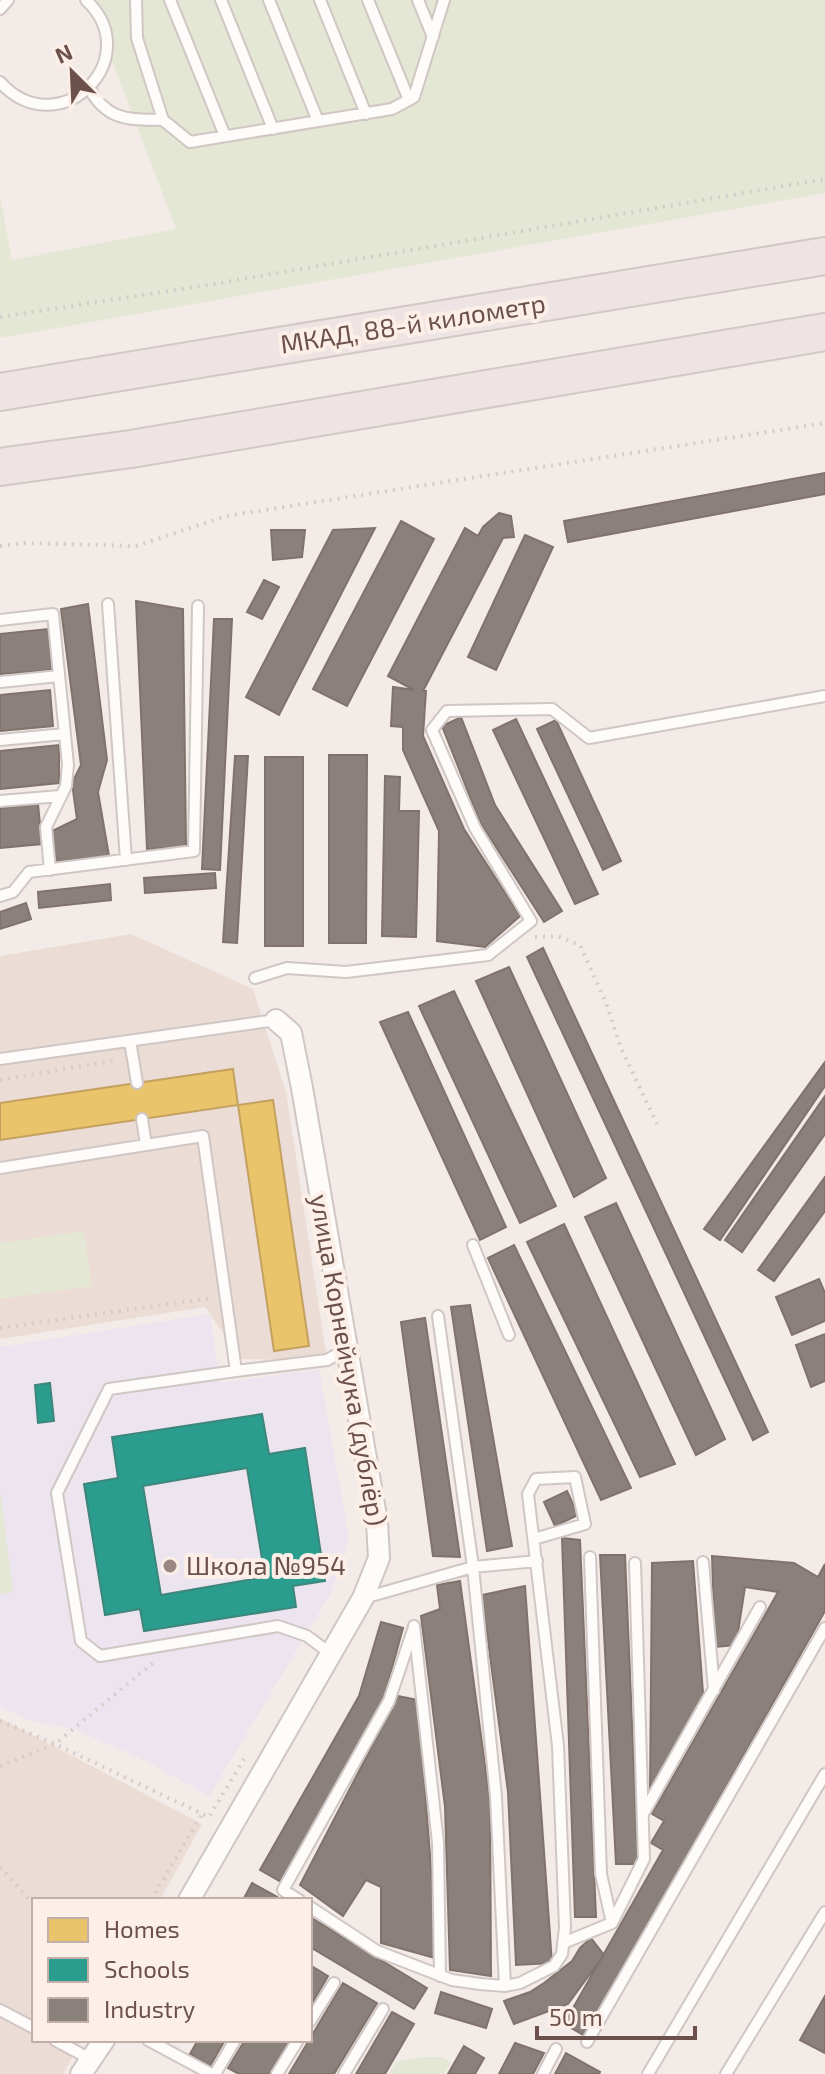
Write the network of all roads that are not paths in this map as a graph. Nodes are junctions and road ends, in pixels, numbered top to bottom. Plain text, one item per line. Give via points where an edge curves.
1 (8, 0) edge
2 (86, 0) edge
3 (136, 0) edge
4 (170, 0) edge
5 (221, 0) edge
6 (269, 0) edge
7 (320, 0) edge
8 (368, 0) edge
9 (418, 0) edge
10 (444, 0) edge
11 (0, 9) edge
12 (433, 37) junction
13 (0, 82) edge
14 (89, 88) junction
15 (409, 100) junction
16 (366, 114) junction
17 (163, 120) junction
18 (318, 121) junction
19 (273, 129) junction
20 (225, 136) junction
21 (825, 256) edge
22 (825, 332) edge
23 (0, 392) edge
24 (0, 467) edge
25 (108, 604) dead end
26 (198, 606) dead end
27 (0, 620) edge
28 (59, 676) junction
29 (0, 682) edge
30 (825, 696) edge
31 (65, 734) junction
32 (0, 740) edge
33 (60, 796) junction
34 (0, 801) edge
35 (126, 860) junction
36 (50, 870) junction
37 (0, 896) edge
38 (255, 978) dead end
39 (276, 1020) joint
40 (130, 1041) junction
41 (0, 1059) edge
42 (137, 1083) dead end
43 (142, 1119) dead end
44 (146, 1145) junction
45 (0, 1168) edge
46 (473, 1245) dead end
47 (438, 1316) dead end
48 (509, 1335) dead end
49 (348, 1349) junction
50 (236, 1371) junction
51 (534, 1539) junction
52 (590, 1557) dead end
53 (537, 1561) junction
54 (703, 1562) dead end
55 (635, 1563) dead end
56 (473, 1567) junction
57 (363, 1598) junction
58 (760, 1607) dead end
59 (825, 1628) edge
60 (332, 1655) junction
61 (714, 1692) junction
62 (825, 1774) edge
63 (642, 1815) junction
64 (190, 1898) edge
65 (296, 1898) edge
66 (312, 1908) edge
67 (825, 1912) edge
68 (612, 1923) junction
69 (563, 1943) junction
70 (440, 1976) junction
71 (334, 1983) dead end
72 (505, 1986) junction
73 (383, 2009) dead end
74 (0, 2010) edge
75 (312, 2018) edge
76 (32, 2027) edge
77 (57, 2042) edge
78 (103, 2042) edge
79 (152, 2042) edge
80 (234, 2042) edge
81 (297, 2042) edge
82 (587, 2042) dead end
83 (556, 2049) dead end
84 (86, 2066) edge
85 (213, 2074) edge
86 (277, 2074) edge
87 (344, 2074) edge
88 (543, 2074) edge
89 (648, 2074) edge
90 (726, 2074) edge

1 - 11 lane
2 - 14 lane via 101,18 107,44 102,70
3 - 17 lane via 137,38
4 - 20 lane
5 - 19 lane
6 - 18 lane
7 - 16 lane
8 - 15 lane
9 - 12 lane
10 - 12 lane
12 - 15 lane
13 - 14 lane via 22,100 48,105 74,99
14 - 17 lane via 114,115
15 - 16 lane
16 - 18 lane
17 - 20 lane via 190,142
18 - 19 lane
19 - 20 lane
21 - 23 highway, МКАД, 88-й километр
22 - 24 highway
25 - 35 lane
26 - 35 lane via 194,851
27 - 28 lane via 53,614
28 - 29 lane
28 - 31 lane
30 - 38 lane via 589,738 552,709 447,711 432,730 475,828 531,921 488,955 346,972 287,968
31 - 32 lane
31 - 33 lane via 68,765
33 - 34 lane
33 - 36 lane via 46,827
35 - 36 lane
36 - 37 lane via 29,872 13,892
39 - 40 lane
39 - 49 street, улица Корнейчука (дублёр) via 291,1033
40 - 41 lane
40 - 42 lane
43 - 44 lane
44 - 45 lane
44 - 50 lane via 203,1136
46 - 48 lane
47 - 56 lane
49 - 50 lane via 327,1360
49 - 57 street, улица Корнейчука (дублёр) via 377,1522 379,1558
50 - 60 lane via 109,1389 57,1493 81,1641 100,1656 278,1626 307,1636
51 - 51 lane via 528,1494 536,1479 575,1477 585,1524
51 - 53 lane
52 - 68 lane via 601,1874
53 - 56 lane
53 - 69 lane via 558,1746
54 - 61 lane
55 - 63 lane
56 - 57 lane
56 - 72 lane via 496,1797
57 - 60 street, улица Корнейчука (дублёр)
58 - 61 lane
59 - 82 lane
60 - 64 street, улица Корнейчука (дублёр)
61 - 63 lane
62 - 89 lane
63 - 68 lane via 644,1859
65 - 70 lane via 283,1890 389,1701 414,1626 438,1843
66 - 70 lane via 377,1951
67 - 90 lane
68 - 69 lane
69 - 72 lane via 554,1966
70 - 72 lane
71 - 75 lane
73 - 87 lane
74 - 76 lane
77 - 84 lane
78 - 84 street
79 - 85 lane
80 - 85 lane
81 - 86 lane
83 - 88 lane

